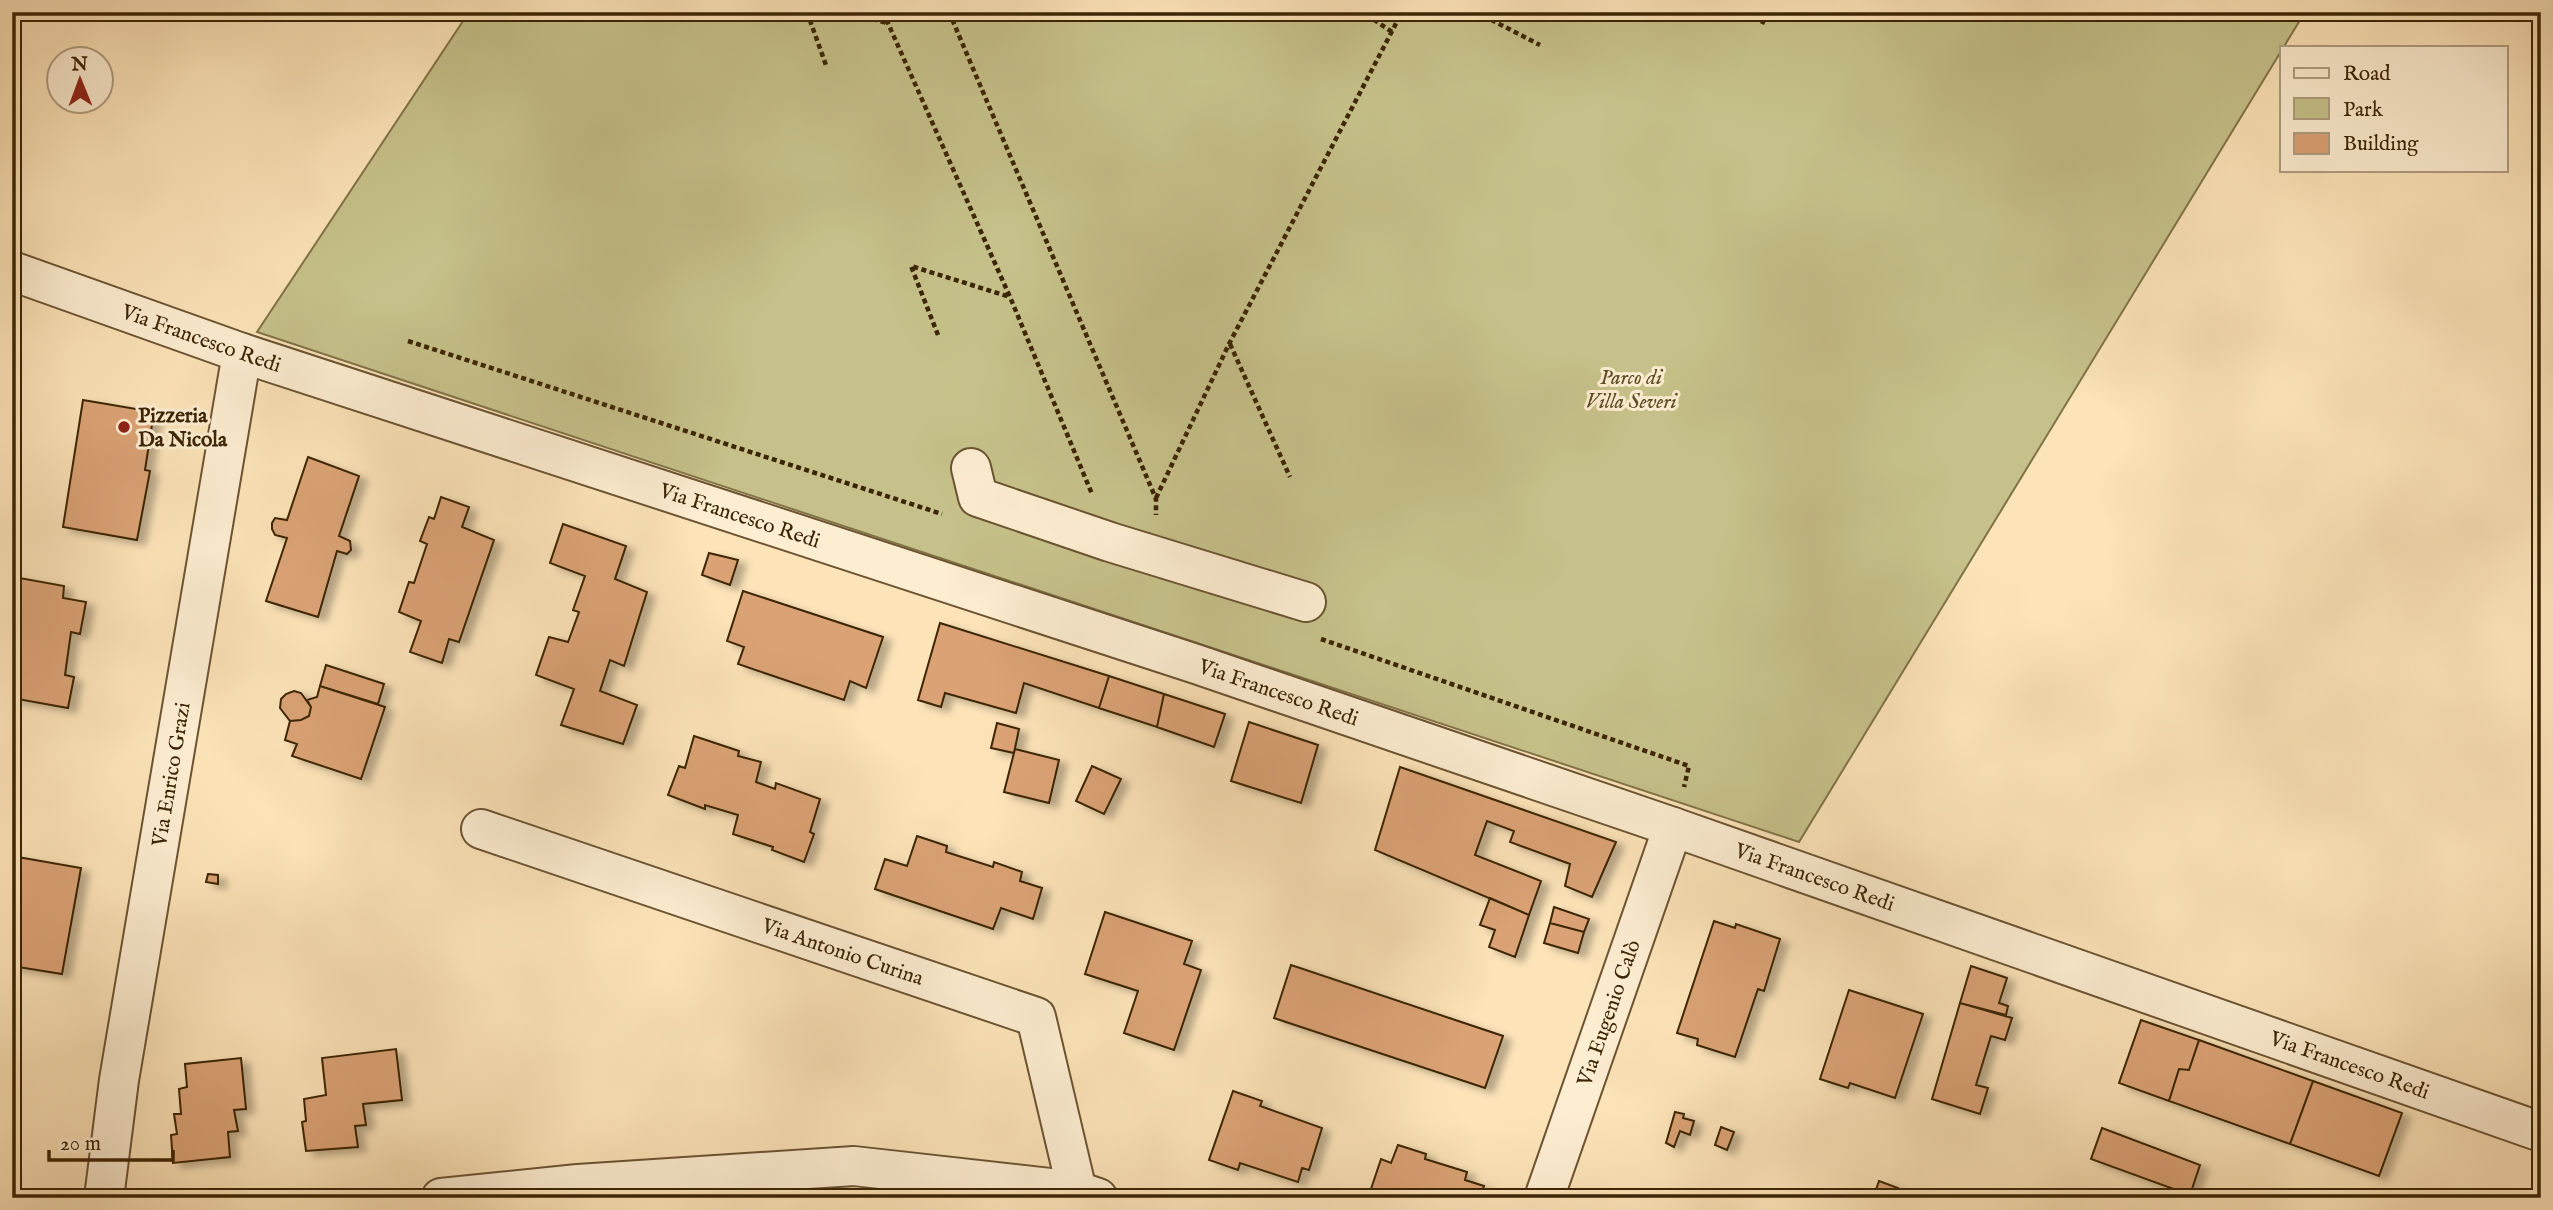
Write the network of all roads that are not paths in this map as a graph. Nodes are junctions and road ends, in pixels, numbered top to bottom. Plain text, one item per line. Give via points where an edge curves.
1 (12, 271) edge
2 (242, 353) junction
3 (971, 468) dead end
4 (1307, 619) road end
5 (1673, 827) junction
6 (481, 828) dead end
7 (2541, 1132) edge
8 (652, 1188) edge
9 (1088, 1194) edge
10 (104, 1198) edge
11 (441, 1198) edge
12 (1544, 1198) edge

1 - 2 street, Via Francesco Redi
2 - 5 street, Via Francesco Redi via 1196,664
2 - 10 street, Via Enrico Grazi via 119,1080
3 - 4 street via 978,497 1158,555
5 - 7 street, Via Francesco Redi
5 - 12 street, Via Eugenio Calò
6 - 9 street, Via Antonio Curina via 1036,1017
8 - 9 street, Via Antonio Curina via 854,1166
8 - 11 street, Via Antonio Curina

